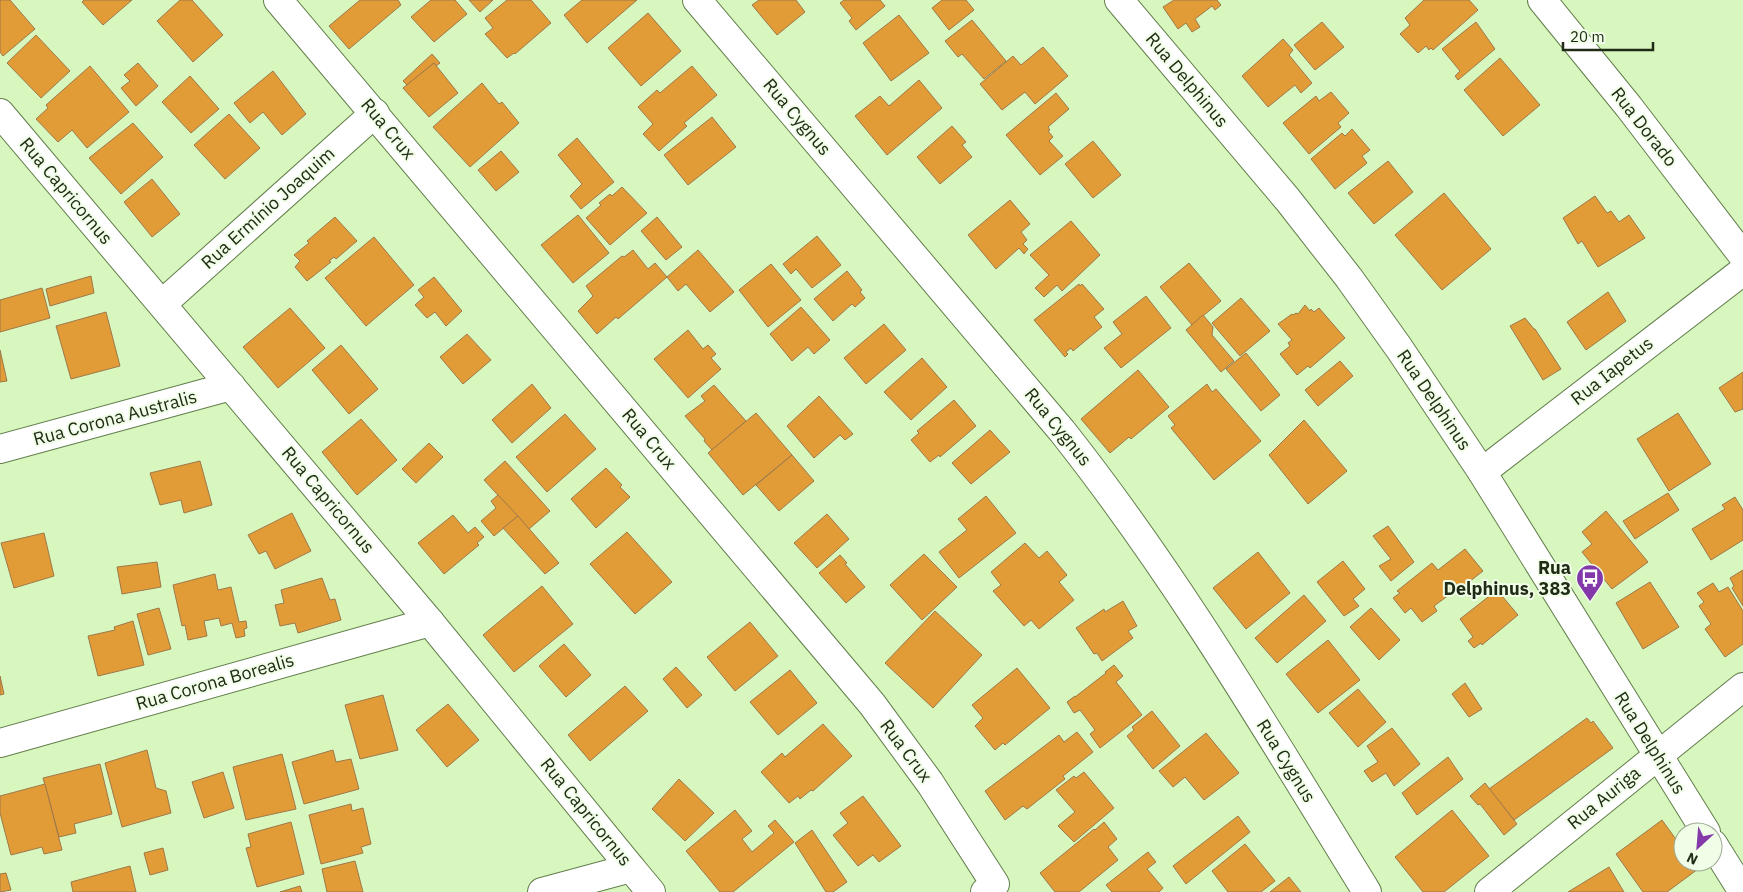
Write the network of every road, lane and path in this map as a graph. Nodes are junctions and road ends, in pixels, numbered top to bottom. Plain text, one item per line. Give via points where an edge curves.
1 (278, 0) edge
2 (697, 0) edge
3 (1119, 0) edge
4 (1542, 0) edge
5 (0, 113) edge
6 (374, 113) junction
7 (12, 146) edge
8 (1743, 256) edge
9 (1743, 271) edge
10 (162, 304) junction
11 (231, 386) junction
12 (0, 449) edge
13 (1482, 472) junction
14 (430, 622) junction
15 (1743, 687) edge
16 (0, 742) edge
17 (1658, 755) junction
18 (1700, 822) edge
19 (1723, 860) edge
20 (631, 868) junction
21 (993, 889) edge
22 (542, 892) edge
23 (651, 892) edge
24 (1367, 892) edge
25 (1489, 892) edge
26 (1743, 892) edge

1 - 6 street, Rua Crux
2 - 24 street, Rua Cygnus via 1106,487 1203,626
3 - 13 street, Rua Delphinus via 1288,200 1349,278
4 - 8 street, Rua Dorado
5 - 7 street, Rua Capricornus
6 - 10 street, Rua Ermínio Joaquim
6 - 21 street, Rua Crux via 872,704 930,783
7 - 10 street, Rua Capricornus
9 - 13 street, Rua Iapetus
10 - 11 street, Rua Capricornus
11 - 12 street, Rua Corona Australis
11 - 14 street, Rua Capricornus
13 - 17 street, Rua Delphinus
14 - 16 street, Rua Corona Borealis
14 - 20 street, Rua Capricornus
15 - 17 street, Rua Auriga
17 - 18 street, Rua Delphinus
17 - 25 street, Rua Auriga
19 - 26 street
20 - 22 street
20 - 23 street, Rua Capricornus

